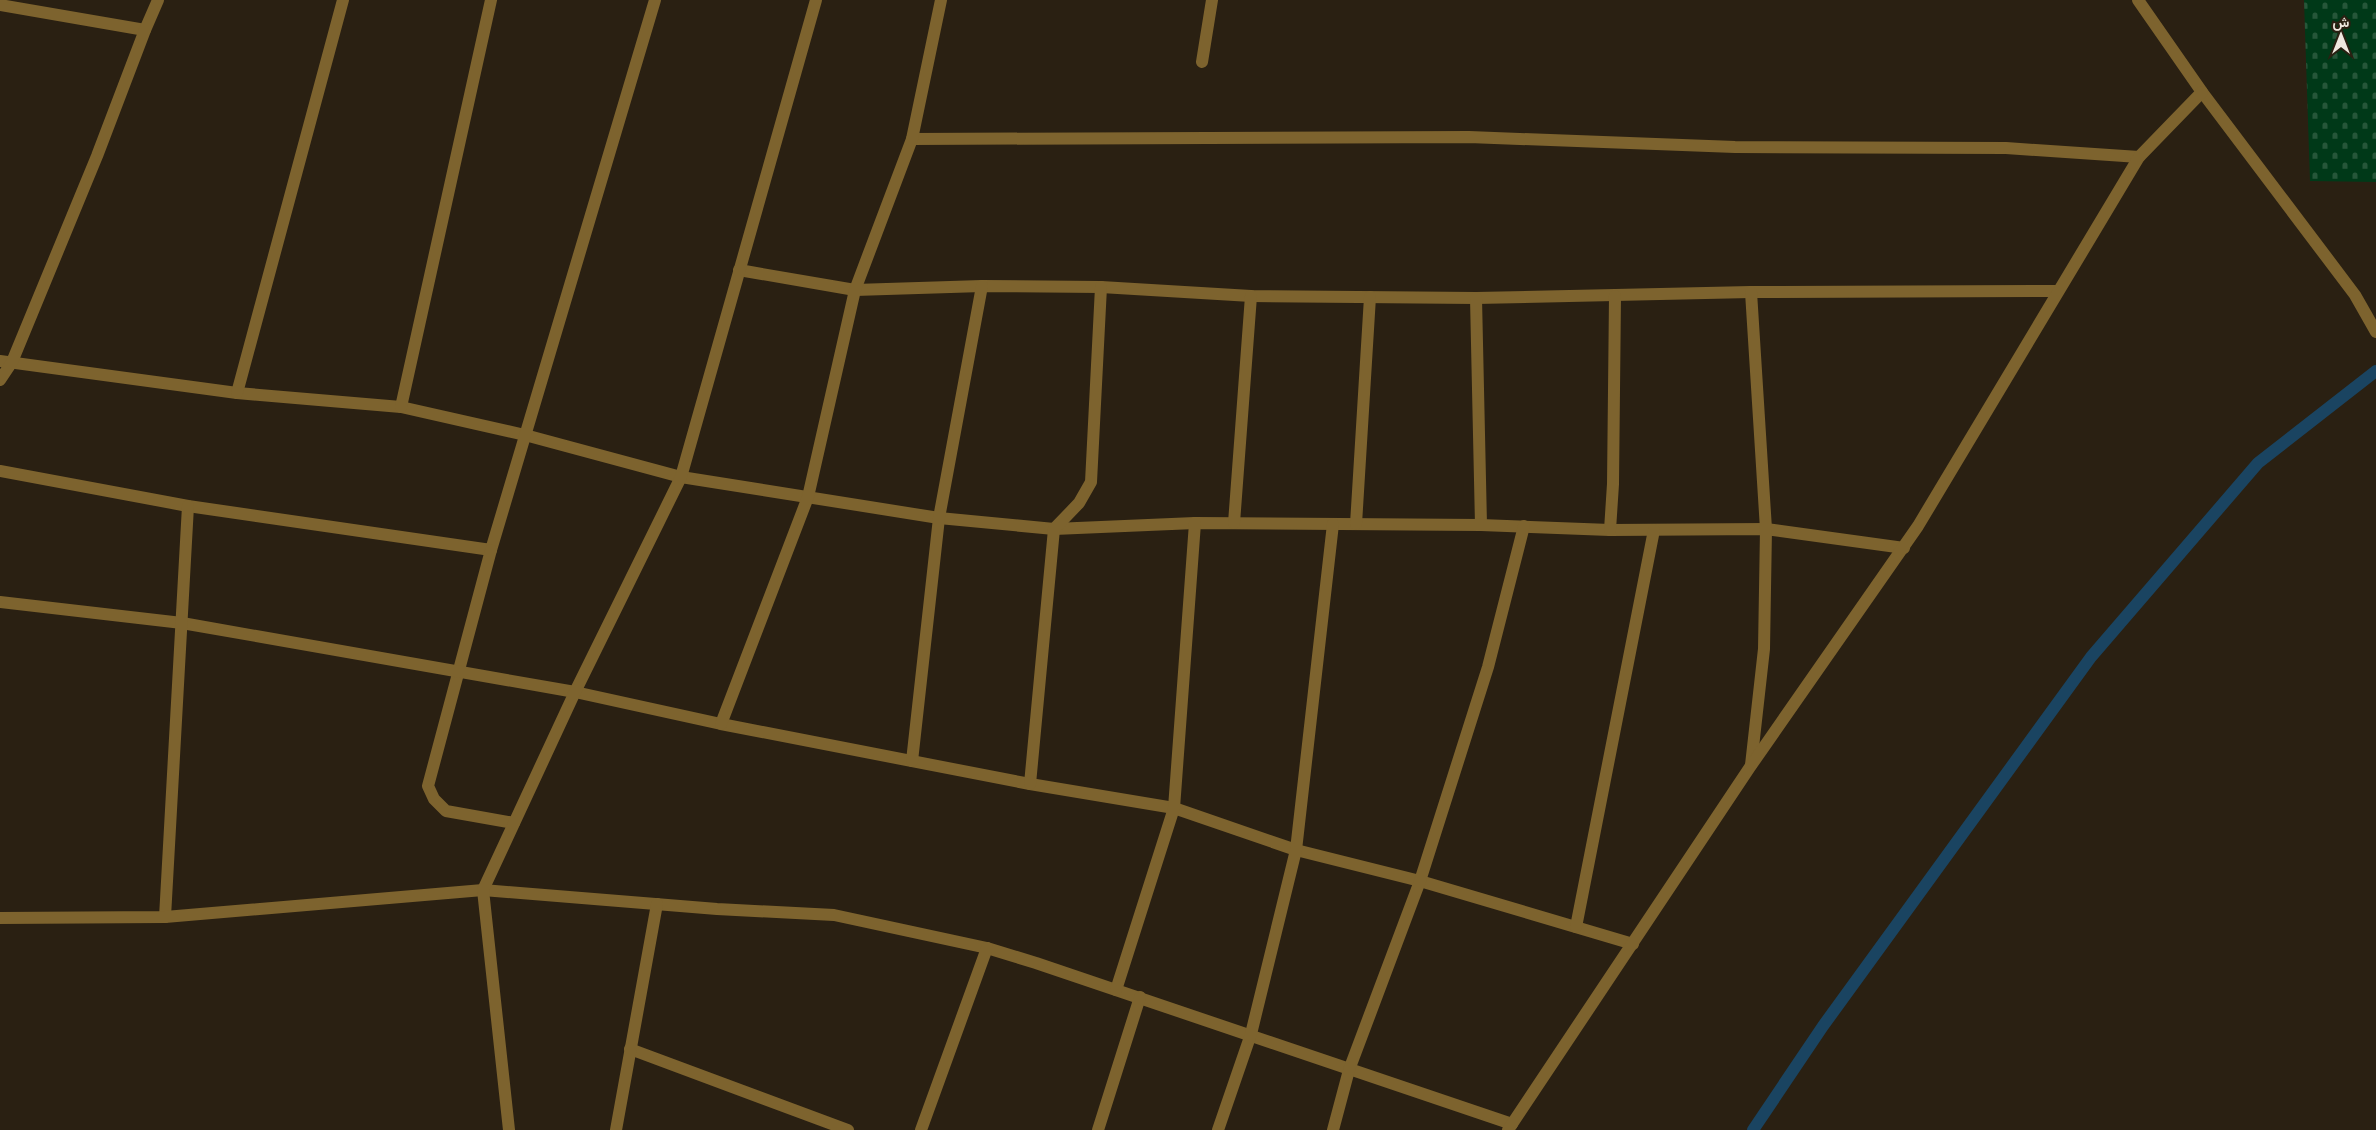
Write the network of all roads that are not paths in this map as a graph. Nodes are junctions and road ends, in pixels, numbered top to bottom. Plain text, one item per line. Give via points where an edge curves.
1 (158, 0) edge
2 (343, 0) edge
3 (491, 0) edge
4 (655, 0) edge
5 (816, 0) edge
6 (941, 0) edge
7 (1212, 0) edge
8 (2138, 0) edge
9 (0, 5) edge
10 (145, 30) junction
11 (1202, 62) dead end
12 (2202, 92) junction
13 (912, 139) junction
14 (2139, 157) junction
15 (740, 270) junction
16 (982, 286) junction
17 (1101, 287) junction
18 (855, 290) junction
19 (2057, 291) junction
20 (1751, 292) junction
21 (1251, 296) junction
22 (1615, 296) junction
23 (1370, 297) junction
24 (1476, 298) junction
25 (2376, 332) edge
26 (6, 361) edge
27 (0, 380) edge
28 (237, 393) junction
29 (401, 407) junction
30 (525, 435) junction
31 (0, 471) edge
32 (681, 477) junction
33 (808, 497) junction
34 (188, 506) junction
35 (940, 518) junction
36 (1194, 523) junction
37 (1234, 523) junction
38 (1333, 524) junction
39 (1356, 524) junction
40 (1481, 525) junction
41 (1524, 526) junction
42 (1054, 529) junction
43 (1766, 529) junction
44 (1610, 530) junction
45 (1654, 530) junction
46 (1904, 548) junction
47 (491, 550) junction
48 (0, 602) edge
49 (182, 623) junction
50 (459, 672) junction
51 (575, 692) junction
52 (721, 724) junction
53 (912, 761) junction
54 (1750, 767) junction
55 (1030, 784) junction
56 (1174, 808) junction
57 (514, 823) junction
58 (1296, 850) junction
59 (1420, 881) junction
60 (483, 890) junction
61 (656, 904) junction
62 (0, 918) edge
63 (165, 918) junction
64 (1576, 927) junction
65 (1633, 944) junction
66 (987, 948) junction
67 (1116, 990) junction
68 (1140, 997) junction
69 (1251, 1034) junction
70 (630, 1048) junction
71 (1349, 1070) junction
72 (1510, 1127) edge
73 (509, 1130) edge
74 (616, 1130) edge
75 (848, 1130) edge
76 (921, 1130) edge
77 (1098, 1130) edge
78 (1218, 1130) edge
79 (1333, 1130) edge

1 - 10 street
2 - 28 street
3 - 29 street
4 - 30 street
5 - 15 street
6 - 13 street
7 - 11 street
8 - 12 street
9 - 10 street
10 - 26 street via 98,156
12 - 14 street
12 - 25 street via 2355,295
13 - 14 street via 1469,137 1736,147 2006,148
13 - 18 street
14 - 19 street
15 - 18 street
15 - 32 street
16 - 17 street
16 - 18 street
16 - 35 street
17 - 21 street
17 - 42 street via 1091,482 1079,503
18 - 33 street
19 - 20 street
19 - 46 street
20 - 22 street
20 - 43 street
21 - 23 street
21 - 37 street
22 - 24 street
22 - 44 street
23 - 24 street
23 - 39 street
24 - 40 street
26 - 27 street
26 - 28 street
28 - 29 street
29 - 30 street
30 - 32 street
30 - 47 street
31 - 34 street
32 - 33 street
32 - 51 street
33 - 35 street
33 - 52 street
34 - 47 street
34 - 49 street
35 - 42 street
35 - 53 street
36 - 37 street
36 - 42 street
36 - 56 street
37 - 38 street
38 - 39 street
38 - 58 street
39 - 40 street
40 - 41 street
41 - 44 street
41 - 59 street via 1488,667
42 - 55 street
43 - 45 street
43 - 46 street
43 - 54 street via 1764,649
44 - 45 street
45 - 64 street
46 - 54 street
47 - 50 street
48 - 49 street
49 - 50 street
49 - 63 street
50 - 51 street
50 - 57 street via 428,786 434,799 446,810
51 - 52 street
51 - 57 street
52 - 53 street
53 - 55 street
54 - 65 street
55 - 56 street
56 - 58 street
56 - 67 street
57 - 60 street
58 - 59 street
58 - 69 street
59 - 64 street
59 - 71 street
60 - 61 street
60 - 63 street
60 - 73 street
61 - 66 street via 834,916
61 - 70 street
62 - 63 street
64 - 65 street
65 - 72 street
66 - 67 street
66 - 76 street
67 - 68 street
68 - 69 street
68 - 77 street
69 - 71 street
69 - 78 street
70 - 74 street
70 - 75 street
71 - 72 street
71 - 79 street

